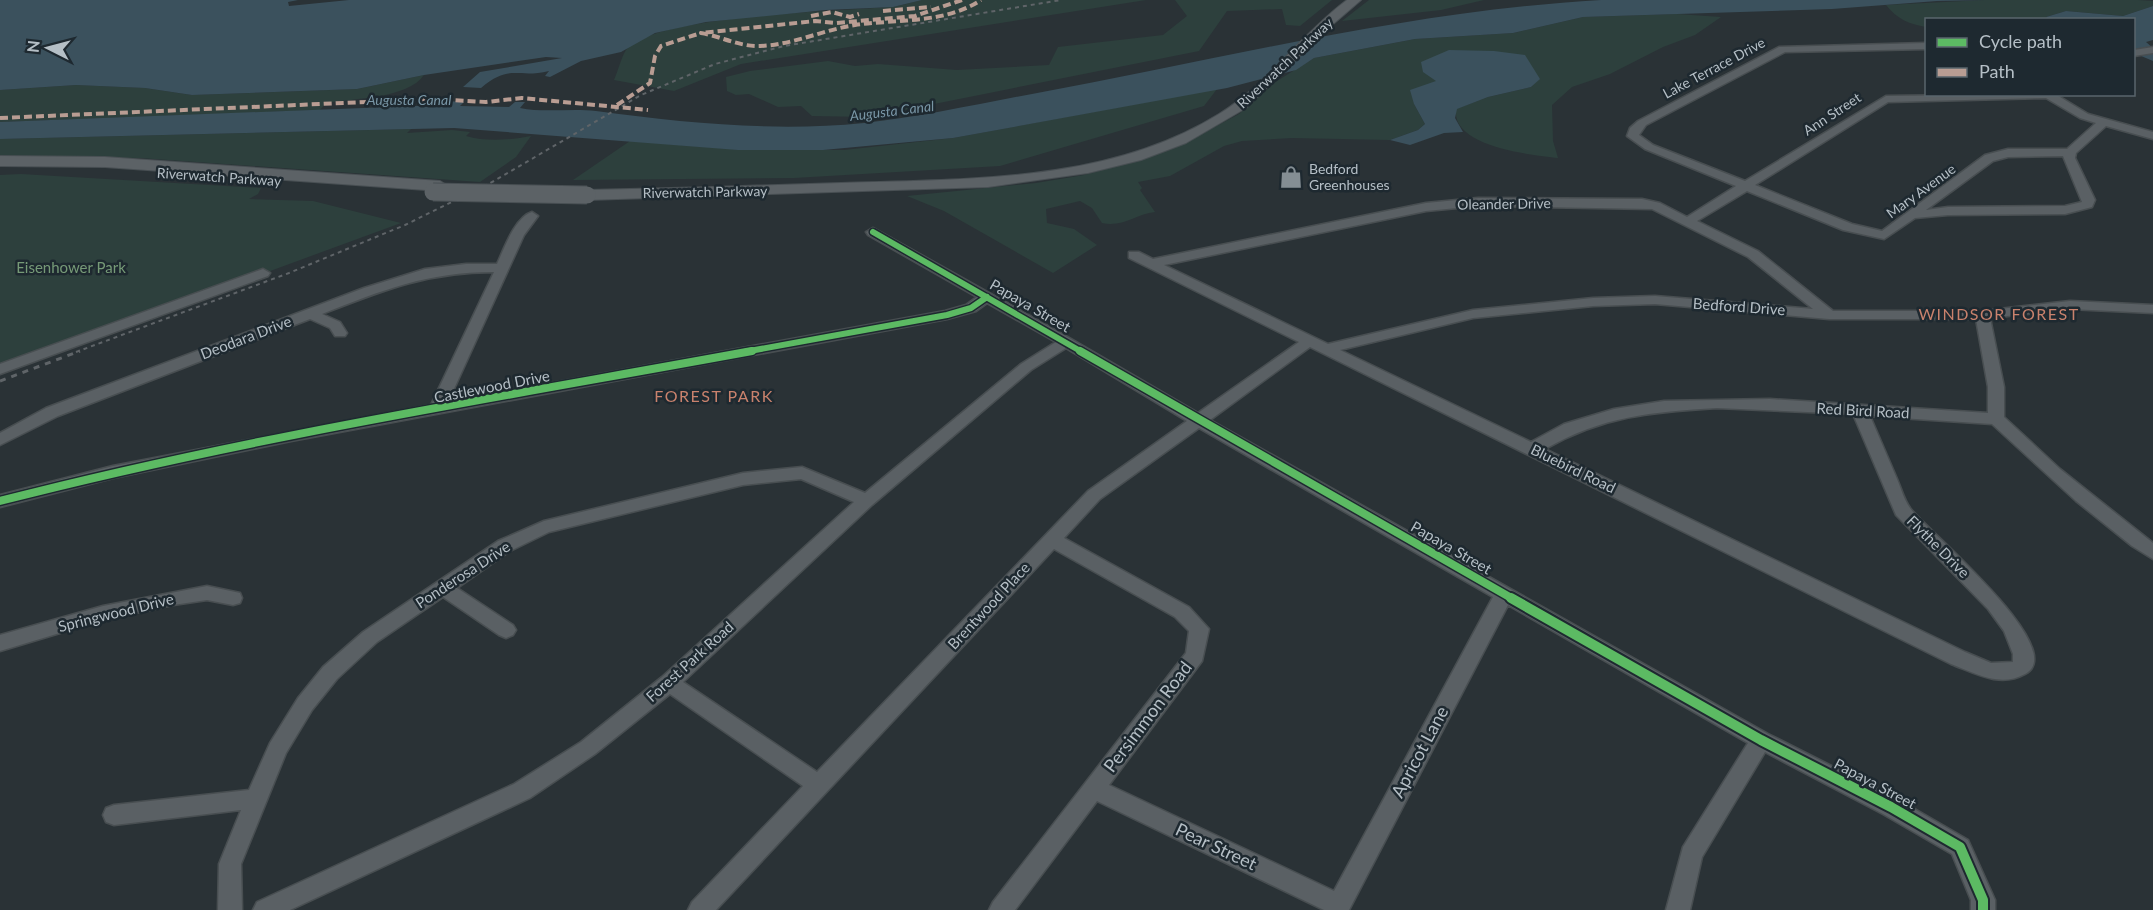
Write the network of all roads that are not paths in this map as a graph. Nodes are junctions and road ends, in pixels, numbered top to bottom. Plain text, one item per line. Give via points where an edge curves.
1 (1355, 0) edge
2 (1341, 6) edge
3 (1925, 46) edge
4 (2153, 50) edge
5 (2135, 53) edge
6 (2007, 96) edge
7 (2048, 96) edge
8 (2103, 123) junction
9 (1633, 136) joint
10 (2153, 136) edge
11 (2070, 152) junction
12 (0, 161) edge
13 (0, 167) edge
14 (1749, 186) junction
15 (437, 189) junction
16 (589, 192) junction
17 (1913, 215) junction
18 (532, 216) dead end
19 (1689, 221) junction
20 (873, 232) dead end
21 (1134, 255) dead end
22 (1152, 263) junction
23 (502, 268) junction
24 (263, 273) dead end
25 (987, 297) junction
26 (2153, 309) edge
27 (310, 314) junction
28 (1829, 315) junction
29 (1982, 315) junction
30 (340, 333) dead end
31 (1311, 340) junction
32 (1066, 342) junction
33 (1328, 348) junction
34 (0, 369) edge
35 (436, 411) junction
36 (1860, 411) junction
37 (1198, 420) junction
38 (1996, 420) junction
39 (0, 440) edge
40 (1532, 449) junction
41 (0, 501) edge
42 (866, 501) junction
43 (1051, 539) junction
44 (2153, 552) edge
45 (443, 588) junction
46 (1504, 594) junction
47 (233, 598) dead end
48 (506, 630) dead end
49 (0, 643) edge
50 (2014, 672) joint
51 (669, 683) junction
52 (1761, 740) junction
53 (820, 786) junction
54 (1094, 789) junction
55 (256, 799) junction
56 (114, 815) dead end
57 (1337, 908) edge
58 (230, 910) edge
59 (265, 910) edge
60 (700, 910) edge
61 (1001, 910) edge
62 (1678, 910) edge
63 (1983, 910) edge

1 - 2 main road, Riverwatch Parkway
2 - 16 main road, Riverwatch Parkway via 1324,16 1235,99 1188,127 1095,158 1030,171 933,179
2 - 16 main road, Riverwatch Parkway via 1254,95 1221,119 1176,140 1116,160 1055,173 940,185
3 - 9 street, Lake Terrace Drive via 1783,49 1642,123
4 - 5 street
6 - 14 street, Ann Street via 1886,99
7 - 8 street
8 - 10 street
8 - 11 street
9 - 14 street, Mary Avenue via 1649,147
11 - 17 street, Mary Avenue via 2017,153 1989,159
11 - 17 street via 2088,204 2065,210
12 - 15 main road, Riverwatch Parkway via 105,162
13 - 15 main road, Riverwatch Parkway via 90,168
14 - 17 street, Mary Avenue via 1863,232 1884,235
14 - 19 street, Ann Street
15 - 16 main road, Riverwatch Parkway, bridge
18 - 23 street via 518,234
19 - 22 street, Oleander Drive via 1642,203 1468,203 1426,207
19 - 28 street, Oleander Drive via 1753,255
20 - 25 street, Papaya Street
21 - 22 street, Bluebird Road
22 - 31 street, Bluebird Road
23 - 27 street, Deodara Drive via 425,273
23 - 35 street
24 - 34 street
25 - 32 street, Papaya Street
25 - 35 street, Castlewood Drive via 971,308 947,315
26 - 29 street, Bedford Drive via 2070,304
27 - 30 street via 335,325
27 - 39 street, Deodara Drive via 52,412
28 - 29 street, Bedford Drive
28 - 33 street, Bedford Drive via 1655,300 1593,302 1473,314
29 - 38 street via 1996,387
31 - 33 street, Bluebird Road
31 - 37 street, Brentwood Place
32 - 37 street, Papaya Street
32 - 42 street, Forest Park Road via 1026,367
33 - 40 street, Bluebird Road
35 - 41 street, Castlewood Drive via 146,465
36 - 38 street, Red Bird Road
36 - 40 street, Red Bird Road via 1734,404 1673,407 1608,415 1572,425
36 - 50 street, Flythe Drive via 1902,511 1995,604 2012,628 2023,654 2023,666
37 - 43 street, Brentwood Place via 1094,495
37 - 46 street, Papaya Street
38 - 44 street via 2101,514
40 - 50 street, Bluebird Road via 1958,658 1995,672
42 - 45 street, Ponderosa Drive via 802,473 743,479 544,527 504,546
42 - 51 street, Forest Park Road
43 - 53 street, Brentwood Place
43 - 54 street, Persimmon Road via 1182,612 1199,629 1195,655
45 - 48 street
45 - 55 street, Ponderosa Drive via 370,637 330,673 304,704 277,749
46 - 52 street, Papaya Street
46 - 57 street, Apricot Lane
47 - 49 street, Springwood Drive via 207,593 173,598
51 - 53 street
51 - 59 street, Forest Park Road via 588,748 522,791
52 - 62 street via 1691,854
52 - 63 street, Papaya Street via 1960,847 1983,900
53 - 60 street, Brentwood Place
54 - 57 street, Pear Street
54 - 61 street, Persimmon Road
55 - 56 street
55 - 58 street, Ponderosa Drive via 230,864

